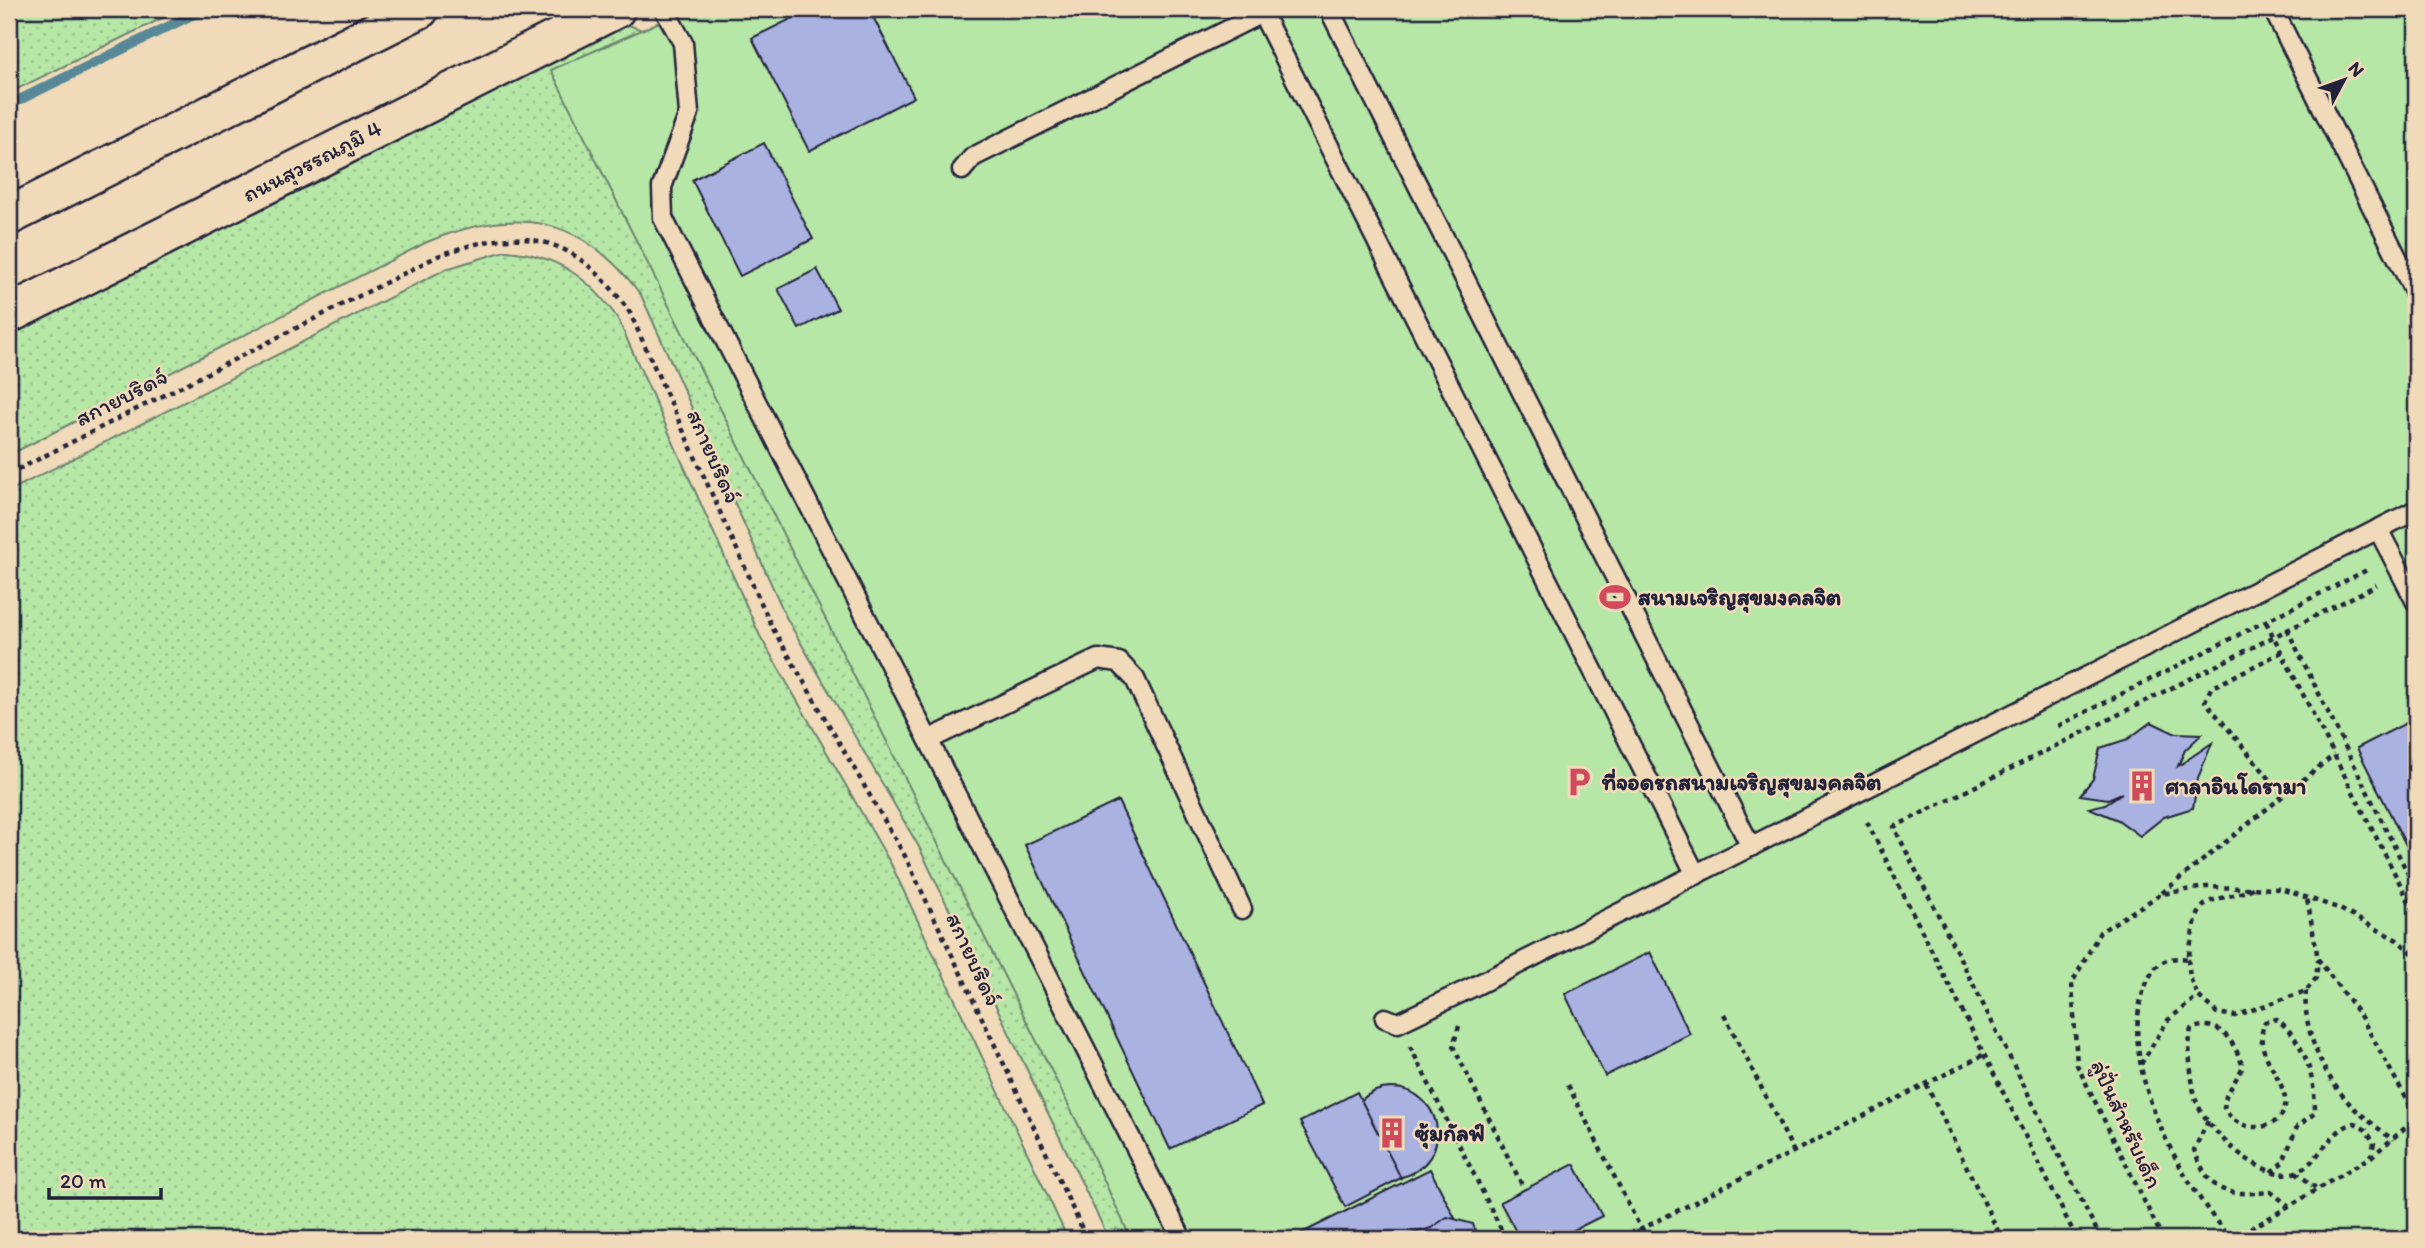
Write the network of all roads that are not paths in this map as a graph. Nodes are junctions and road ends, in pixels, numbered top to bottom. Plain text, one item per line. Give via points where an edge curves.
1 (420, 9) edge
2 (616, 9) edge
3 (664, 9) edge
4 (1329, 9) edge
5 (2273, 9) edge
6 (1264, 10) edge
7 (962, 170) dead end
8 (9, 216) edge
9 (2416, 295) edge
10 (9, 314) edge
11 (2416, 510) edge
12 (2378, 528) junction
13 (2416, 602) edge
14 (930, 739) junction
15 (1751, 847) junction
16 (1696, 875) junction
17 (1242, 909) dead end
18 (1392, 1021) road end
19 (1182, 1239) edge

1 - 8 street
2 - 10 street, ถนนสุวรรณภูมิ 4
3 - 14 lane via 682,43 689,113 662,187 663,218
4 - 15 lane
5 - 9 lane
6 - 7 lane via 973,157
6 - 16 lane
11 - 12 lane
12 - 13 lane
12 - 15 lane
14 - 17 lane via 1098,659 1119,662 1135,679
14 - 19 lane
15 - 16 lane
16 - 18 lane

